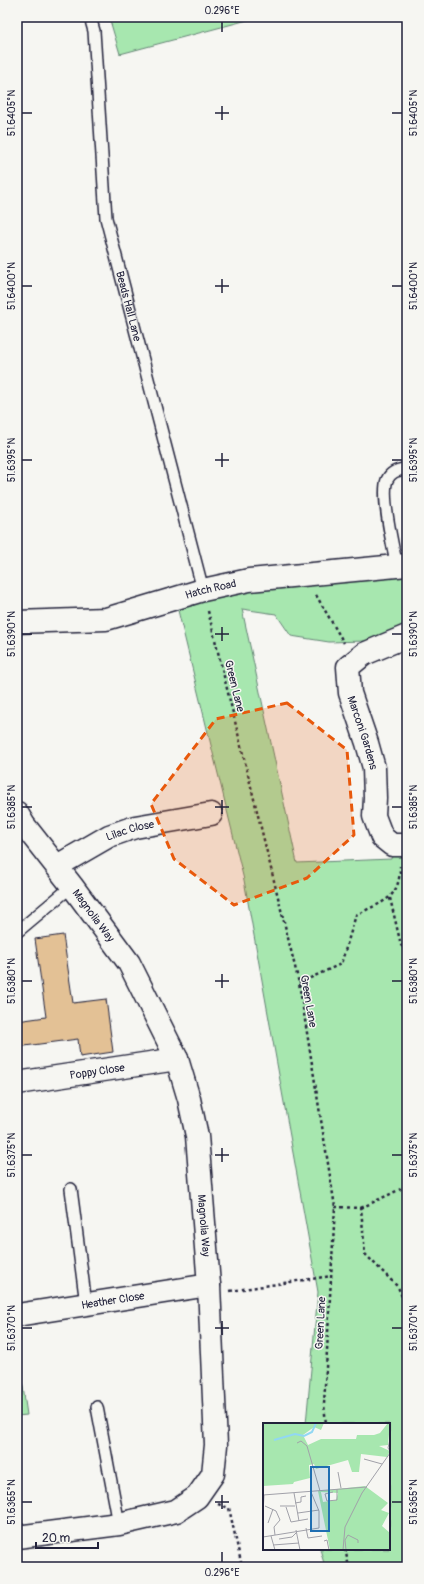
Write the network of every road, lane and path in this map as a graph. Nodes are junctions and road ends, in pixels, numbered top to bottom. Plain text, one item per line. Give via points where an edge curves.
1 (90, 17) edge
2 (407, 468) edge
3 (402, 565) edge
4 (203, 590) junction
5 (316, 594) dead end
6 (17, 622) edge
7 (407, 636) edge
8 (355, 662) junction
9 (17, 813) edge
10 (211, 814) dead end
11 (404, 845) edge
12 (57, 866) junction
13 (400, 872) junction
14 (407, 872) edge
15 (72, 886) junction
16 (390, 898) junction
17 (17, 932) edge
18 (407, 951) edge
19 (299, 983) junction
20 (177, 1059) junction
21 (17, 1084) edge
22 (407, 1186) edge
23 (71, 1189) dead end
24 (335, 1207) junction
25 (361, 1208) junction
26 (330, 1276) junction
27 (209, 1290) junction
28 (86, 1304) junction
29 (407, 1309) edge
30 (17, 1315) edge
31 (97, 1407) dead end
32 (326, 1423) edge
33 (197, 1497) junction
34 (119, 1524) junction
35 (17, 1537) edge
36 (345, 1550) edge
37 (242, 1567) edge
38 (349, 1567) edge

1 - 4 lane, Beads Hall Lane via 94,31 106,218
2 - 3 lane via 394,470 387,480 386,492
3 - 4 street, Hatch Road via 249,580
4 - 6 street, Hatch Road via 106,619
4 - 19 path, Green Lane
5 - 8 path
7 - 8 street via 364,654
8 - 11 street, Marconi Gardens via 348,667 350,693 374,768 374,816 382,837 392,845
9 - 12 street, Magnolia Way
10 - 12 street, Lilac Close via 135,827 109,836
11 - 13 path
12 - 15 street, Magnolia Way
13 - 14 path
13 - 16 path via 398,885
15 - 17 lane
15 - 20 street, Magnolia Way via 129,962
16 - 18 path via 401,945
16 - 19 path via 356,915 341,964
19 - 24 path, Green Lane
20 - 21 street, Poppy Close
20 - 27 street, Magnolia Way via 197,1136
22 - 25 path
23 - 28 lane
24 - 25 path
24 - 26 path, Green Lane
25 - 29 path via 365,1254 398,1287
26 - 27 path
26 - 32 path, Green Lane via 324,1404
27 - 28 street, Heather Close
27 - 33 street, Magnolia Way via 216,1446 213,1474
28 - 30 street, Heather Close
31 - 34 lane
33 - 34 street, Magnolia Way via 176,1512
33 - 37 path via 229,1508
34 - 35 street, Magnolia Way
36 - 38 path

